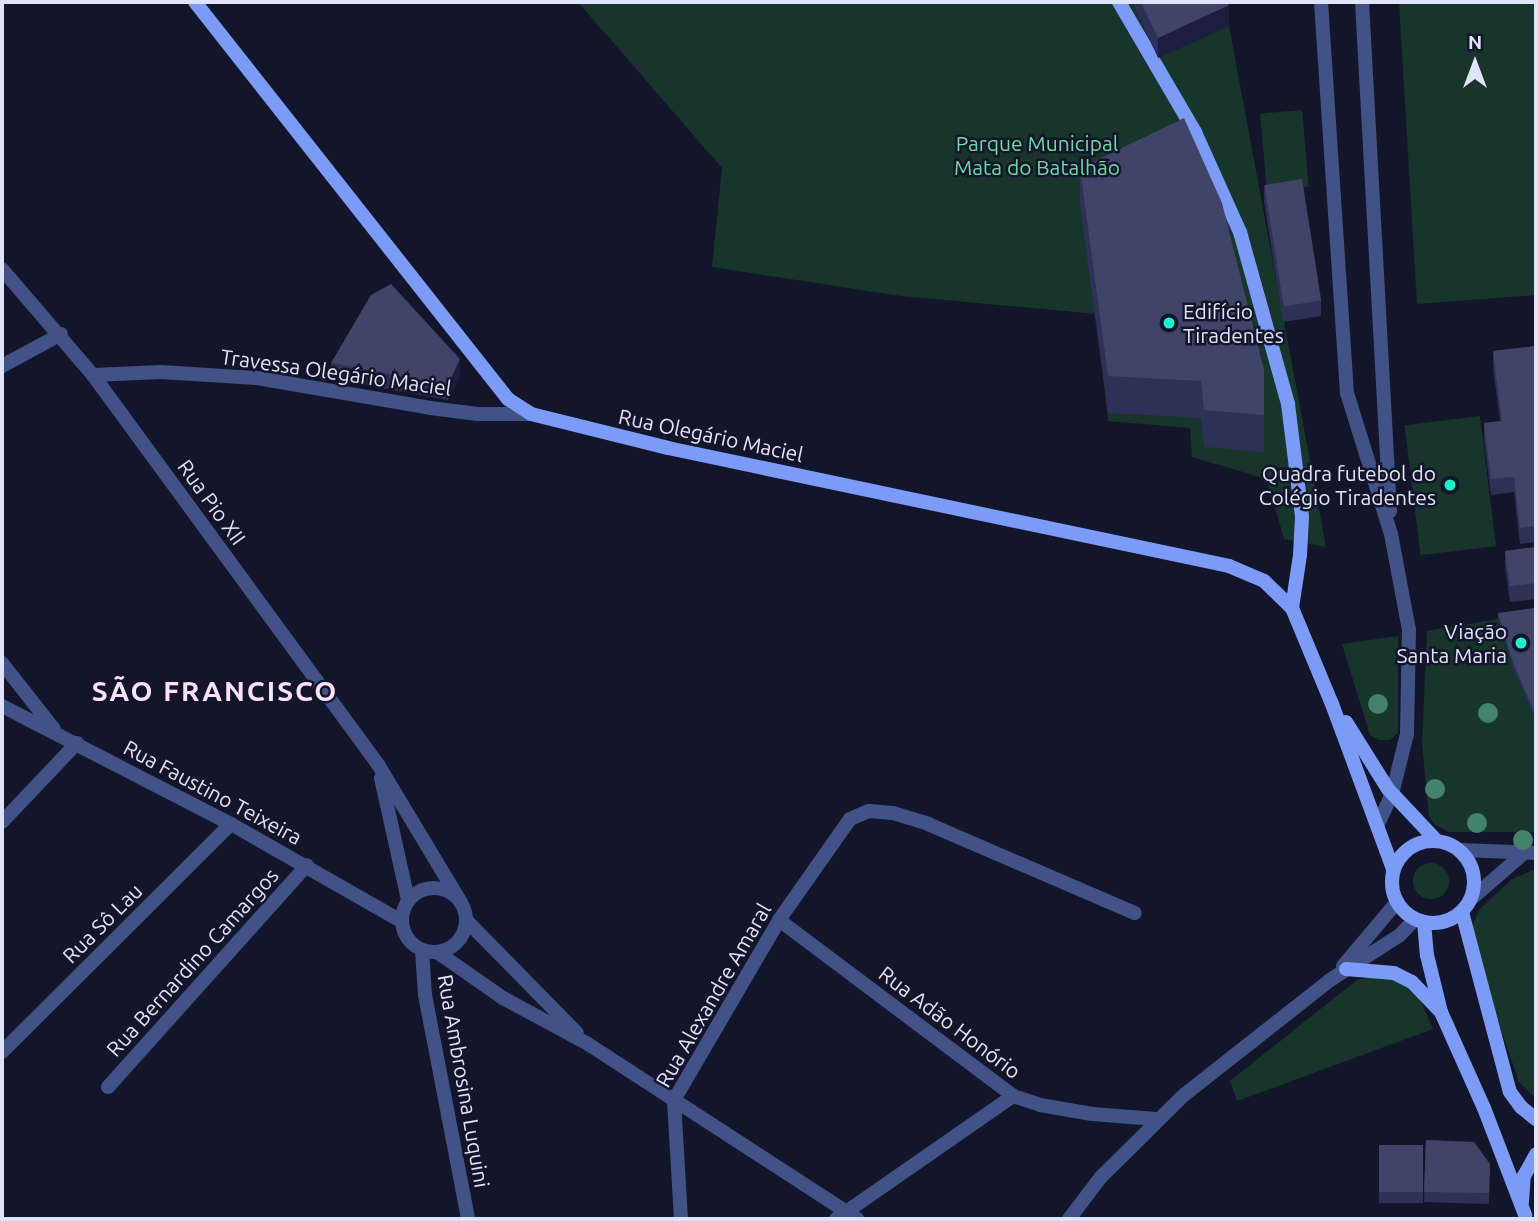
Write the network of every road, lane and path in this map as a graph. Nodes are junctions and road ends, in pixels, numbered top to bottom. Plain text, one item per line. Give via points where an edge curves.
1 (195, 2) edge
2 (1119, 2) edge
3 (1321, 2) edge
4 (1362, 2) edge
5 (2, 269) edge
6 (61, 334) junction
7 (2, 366) edge
8 (93, 375) junction
9 (531, 414) junction
10 (1391, 534) junction
11 (1292, 608) junction
12 (2, 663) edge
13 (1332, 704) junction
14 (2, 706) edge
15 (57, 733) junction
16 (77, 743) junction
17 (379, 766) junction
18 (1392, 794) junction
19 (2, 821) edge
20 (231, 824) junction
21 (1377, 826) junction
22 (1436, 840) junction
23 (1461, 850) junction
24 (1530, 853) edge
25 (307, 865) junction
26 (1393, 869) junction
27 (408, 900) junction
28 (460, 901) junction
29 (1397, 902) junction
30 (1466, 906) junction
31 (1135, 913) dead end
32 (466, 920) junction
33 (779, 920) junction
34 (1420, 920) junction
35 (401, 921) junction
36 (422, 950) junction
37 (438, 952) junction
38 (1346, 969) junction
39 (1330, 980) junction
40 (1441, 1012) junction
41 (588, 1044) junction
42 (2, 1052) edge
43 (108, 1087) dead end
44 (1013, 1096) junction
45 (674, 1100) junction
46 (1157, 1119) junction
47 (1536, 1119) edge
48 (1536, 1154) edge
49 (846, 1217) edge
50 (1526, 1217) edge
51 (468, 1219) edge
52 (681, 1219) edge
53 (1069, 1219) edge

1 - 9 street, Rua Olegário Maciel via 508,399
2 - 11 street via 1195,132 1240,232 1288,404 1301,517
3 - 10 street via 1347,393
4 - 10 street
5 - 6 street, Rua Pio XII
6 - 7 street
6 - 8 street, Rua Pio XII
8 - 9 street, Travessa Olegário Maciel via 161,372 257,378 430,408
8 - 17 street, Rua Pio XII
9 - 11 street, Rua Olegário Maciel via 668,448 1229,566 1264,581
10 - 18 street via 1409,629 1407,734
11 - 13 street, Rua Olegário Maciel
12 - 15 street
13 - 18 street
13 - 21 street
14 - 15 street, Rua Faustino Teixeira
15 - 16 street, Rua Faustino Teixeira
16 - 19 street
16 - 20 street, Rua Faustino Teixeira
17 - 27 street, Rua Pio XII
17 - 28 street, Rua Pio XII
18 - 21 street
18 - 22 street
20 - 25 street, Rua Faustino Teixeira
20 - 42 street, Rua Sô Lau
21 - 26 street
22 - 23 street
22 - 26 street via 1409,847
23 - 24 street
23 - 30 street via 1474,874
24 - 30 street
25 - 35 street, Rua Faustino Teixeira
25 - 43 street, Rua Bernardino Camargos
26 - 29 street via 1391,883
27 - 28 street via 416,893 438,888
27 - 35 street
28 - 32 street
29 - 34 street
29 - 39 street
30 - 34 street via 1451,919
30 - 47 street via 1510,1092
31 - 33 street, Rua Alexandre Amaral via 928,824 869,811 850,819
32 - 37 street via 456,944
32 - 41 street
33 - 44 street, Rua Adão Honório
33 - 45 street, Rua Alexandre Amaral
34 - 38 street
34 - 40 street
35 - 36 street via 410,942
36 - 37 street
36 - 51 street, Rua Ambrosina Luquini via 425,995
37 - 41 street via 503,998
38 - 39 street
38 - 40 street via 1394,973 1412,982
39 - 46 street
40 - 50 street
41 - 45 street
44 - 46 street, Rua Adão Honório via 1092,1114
44 - 49 street
45 - 49 street
45 - 52 street, Rua Alexandre Amaral
46 - 53 street via 1101,1177
48 - 50 street via 1524,1175 1521,1196

